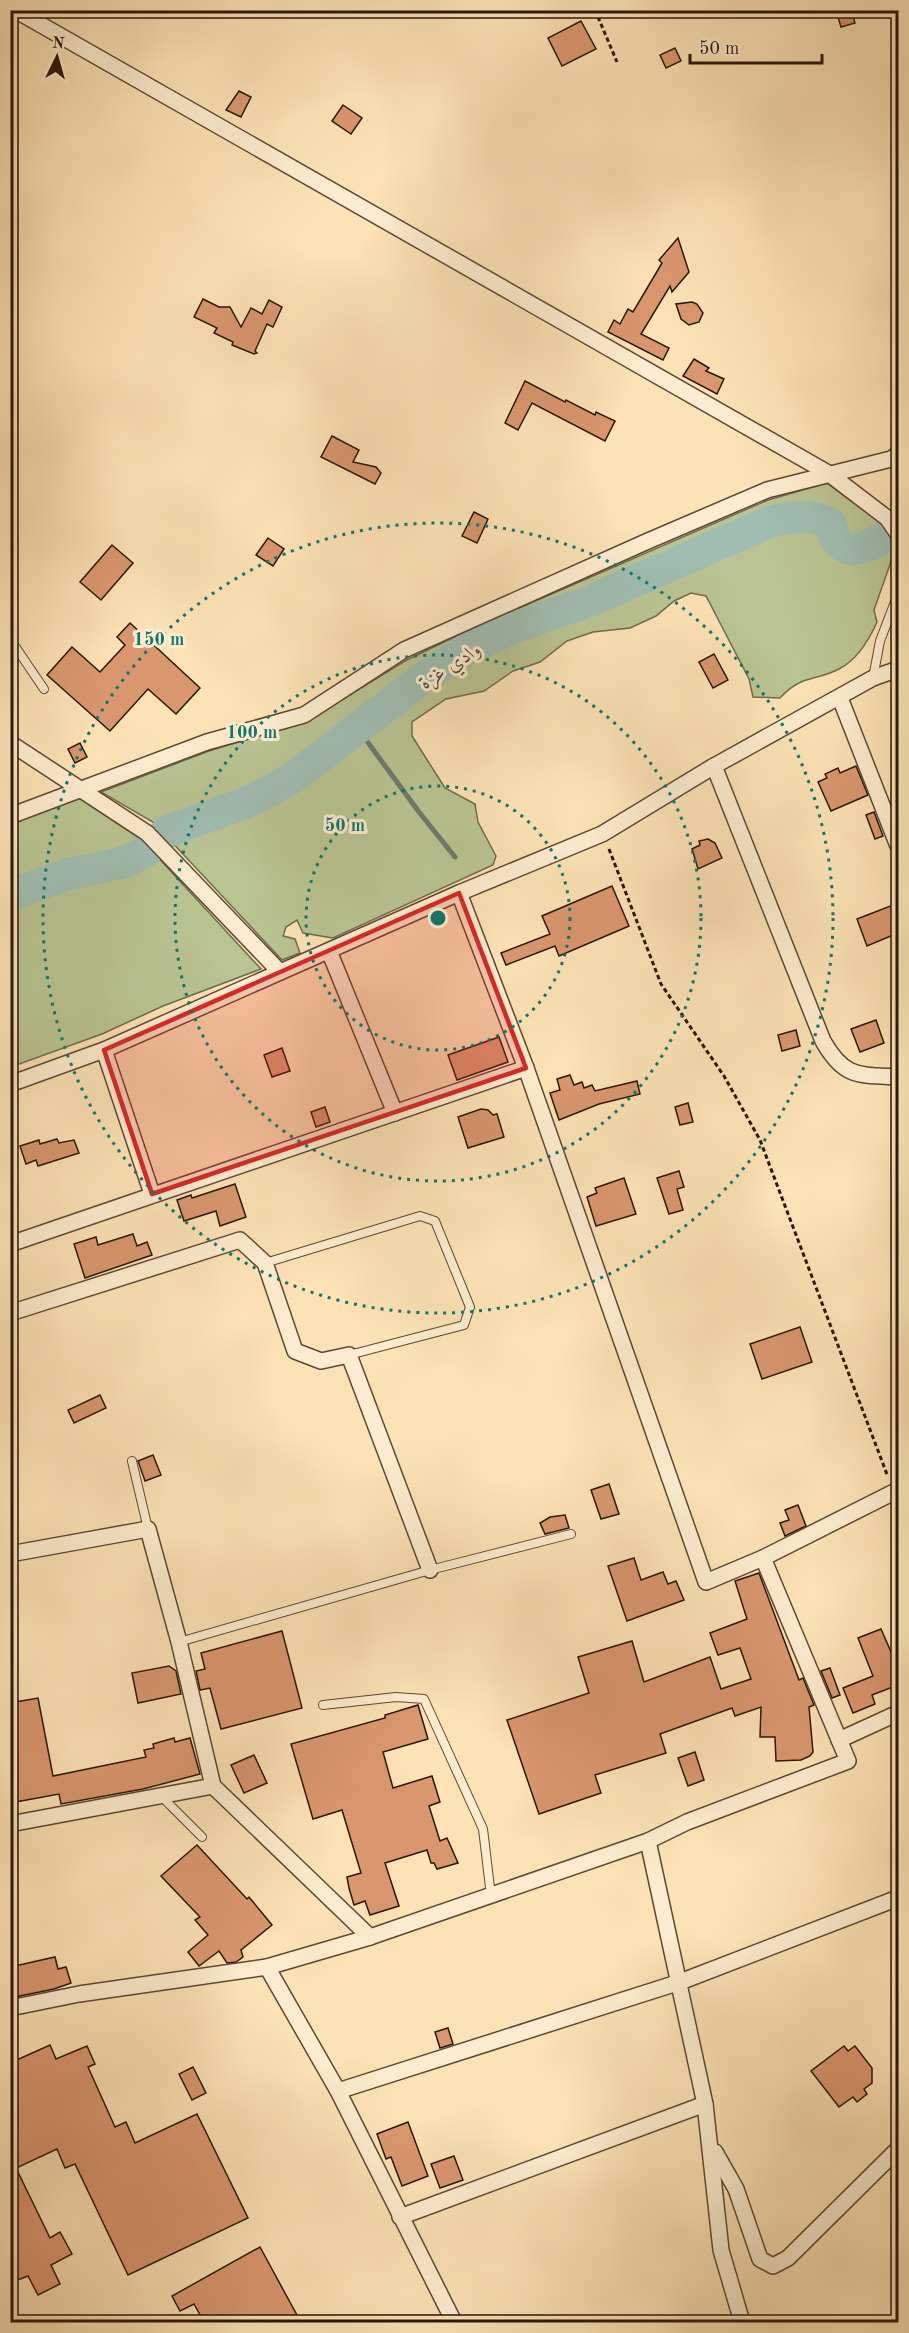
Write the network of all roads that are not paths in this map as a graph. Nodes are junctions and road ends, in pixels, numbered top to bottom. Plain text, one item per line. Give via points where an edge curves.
1 (15, 10) edge
2 (898, 454) edge
3 (828, 473) junction
4 (898, 534) edge
5 (898, 594) edge
6 (10, 639) edge
7 (898, 669) edge
8 (873, 678) junction
9 (44, 688) dead end
10 (840, 698) junction
11 (10, 743) edge
12 (714, 766) junction
13 (81, 790) junction
14 (10, 816) edge
15 (898, 846) edge
16 (459, 894) junction
17 (329, 951) junction
18 (280, 972) junction
19 (104, 1050) junction
20 (526, 1068) junction
21 (898, 1077) edge
22 (10, 1084) edge
23 (395, 1113) junction
24 (152, 1194) junction
25 (10, 1244) edge
26 (265, 1263) junction
27 (10, 1313) edge
28 (349, 1355) junction
29 (132, 1461) dead end
30 (896, 1491) edge
31 (148, 1529) junction
32 (571, 1534) dead end
33 (10, 1554) edge
34 (763, 1558) junction
35 (430, 1570) junction
36 (179, 1642) junction
37 (322, 1705) dead end
38 (898, 1713) edge
39 (839, 1740) junction
40 (213, 1786) junction
41 (162, 1797) junction
42 (10, 1824) edge
43 (202, 1837) dead end
44 (648, 1841) junction
45 (492, 1896) junction
46 (898, 1898) edge
47 (370, 1937) junction
48 (267, 1967) junction
49 (680, 1982) junction
50 (10, 2008) edge
51 (338, 2091) junction
52 (705, 2104) junction
53 (711, 2146) junction
54 (898, 2149) edge
55 (400, 2217) junction
56 (454, 2322) edge
57 (742, 2322) edge

1 - 3 street
2 - 3 street
3 - 4 street via 887,518
3 - 13 street via 767,490 404,650 304,715 207,742
5 - 8 lane via 880,640
6 - 9 lane
7 - 8 street
8 - 10 street
10 - 12 street
10 - 15 street
11 - 13 street
12 - 16 street via 603,834
12 - 21 street via 823,1041 835,1061 849,1072
13 - 14 street
13 - 18 street via 147,833
16 - 17 street
16 - 20 street
17 - 18 street
17 - 23 street
18 - 19 street
19 - 22 street
19 - 24 street
20 - 23 street
20 - 34 street via 706,1582
23 - 24 street
24 - 25 street
26 - 27 street via 240,1239
26 - 28 street via 296,1351 321,1361
26 - 28 lane via 420,1216 435,1221 470,1307 464,1325
28 - 35 street
29 - 31 lane
30 - 34 street
31 - 33 street
31 - 36 street
32 - 35 lane
34 - 39 street
35 - 36 lane
36 - 40 street
37 - 45 lane via 396,1697 424,1699 483,1829
38 - 39 street
39 - 44 street via 848,1761 687,1822
40 - 41 street
40 - 47 street
41 - 42 street
41 - 43 lane
44 - 45 street
44 - 49 street
45 - 47 street
46 - 49 street
47 - 48 street
48 - 50 street
48 - 51 street
49 - 51 street
49 - 52 street
51 - 55 street
52 - 53 street
52 - 55 street
53 - 54 street via 736,2189 760,2259 773,2266 788,2258
53 - 57 street via 721,2250
55 - 56 street

